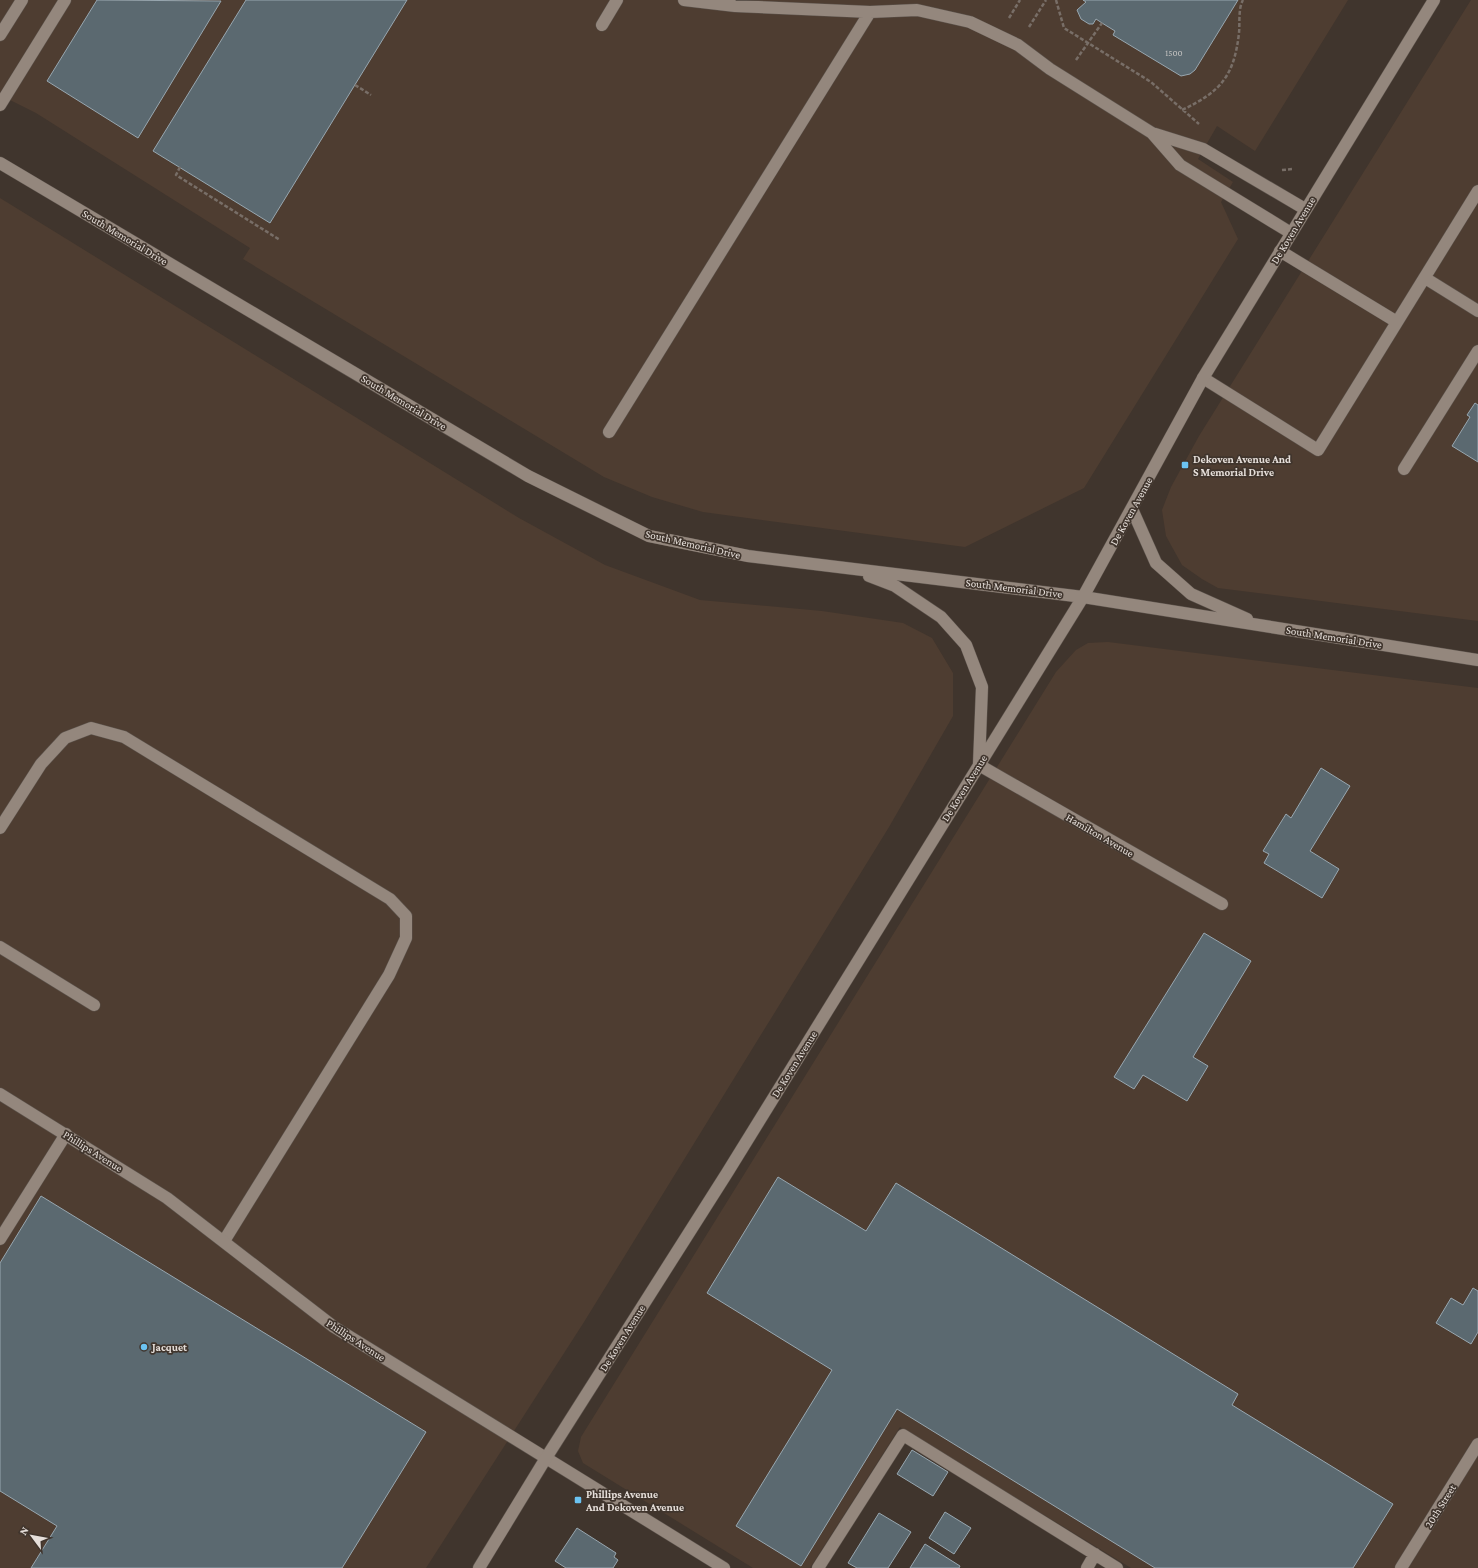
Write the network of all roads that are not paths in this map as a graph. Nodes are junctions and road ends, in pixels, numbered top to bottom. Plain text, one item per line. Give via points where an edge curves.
1 (22, 0) edge
2 (65, 0) edge
3 (617, 0) edge
4 (684, 0) edge
5 (1434, 0) edge
6 (870, 12) junction
7 (602, 25) dead end
8 (0, 35) edge
9 (0, 105) edge
10 (1152, 133) junction
11 (0, 163) edge
12 (1478, 192) edge
13 (1305, 209) junction
14 (1291, 233) junction
15 (1280, 251) junction
16 (1425, 278) junction
17 (1478, 311) edge
18 (1397, 322) junction
19 (1478, 351) edge
20 (1203, 378) junction
21 (609, 432) dead end
22 (1404, 469) dead end
23 (1132, 509) junction
24 (851, 569) junction
25 (1083, 597) junction
26 (1263, 626) junction
27 (1478, 660) edge
28 (979, 765) junction
29 (0, 828) edge
30 (1222, 904) dead end
31 (0, 947) edge
32 (94, 1006) dead end
33 (0, 1094) edge
34 (66, 1134) junction
35 (0, 1239) edge
36 (224, 1241) junction
37 (1478, 1444) edge
38 (546, 1458) junction
39 (1095, 1554) junction
40 (479, 1568) edge
41 (724, 1568) edge
42 (818, 1568) edge
43 (1087, 1568) edge
44 (1117, 1568) edge
45 (1402, 1568) edge

1 - 8 street
2 - 9 street
3 - 7 street
4 - 6 street via 735,6
5 - 13 street, De Koven Avenue
6 - 10 street via 917,10 970,22 1018,45 1050,69
6 - 21 street
10 - 13 street via 1203,149
10 - 14 street via 1180,165
11 - 24 street, South Memorial Drive via 528,476 649,536 748,556
12 - 16 street
13 - 14 street, De Koven Avenue
14 - 15 street, De Koven Avenue
15 - 18 street
15 - 20 street, De Koven Avenue
16 - 17 street
16 - 18 street
18 - 20 street via 1318,450
19 - 22 street
20 - 23 street, De Koven Avenue
23 - 25 street, De Koven Avenue
23 - 26 street via 1156,563 1179,584 1191,594
24 - 25 street, South Memorial Drive
24 - 28 street via 895,586 941,616 966,645 982,687
25 - 26 street, South Memorial Drive
25 - 28 street, De Koven Avenue
26 - 27 street, South Memorial Drive
28 - 30 street, Hamilton Avenue
28 - 38 street, De Koven Avenue via 727,1173
29 - 36 street via 41,764 65,738 91,728 124,737 390,899 406,916 406,938 389,976
31 - 32 street
33 - 34 street, Phillips Avenue
34 - 35 street
34 - 36 street, Phillips Avenue via 167,1198
36 - 38 street, Phillips Avenue via 334,1327
37 - 45 street, 20th Street
38 - 40 street, De Koven Avenue
38 - 41 street, Phillips Avenue
39 - 42 street via 903,1436
39 - 43 street
39 - 44 street

